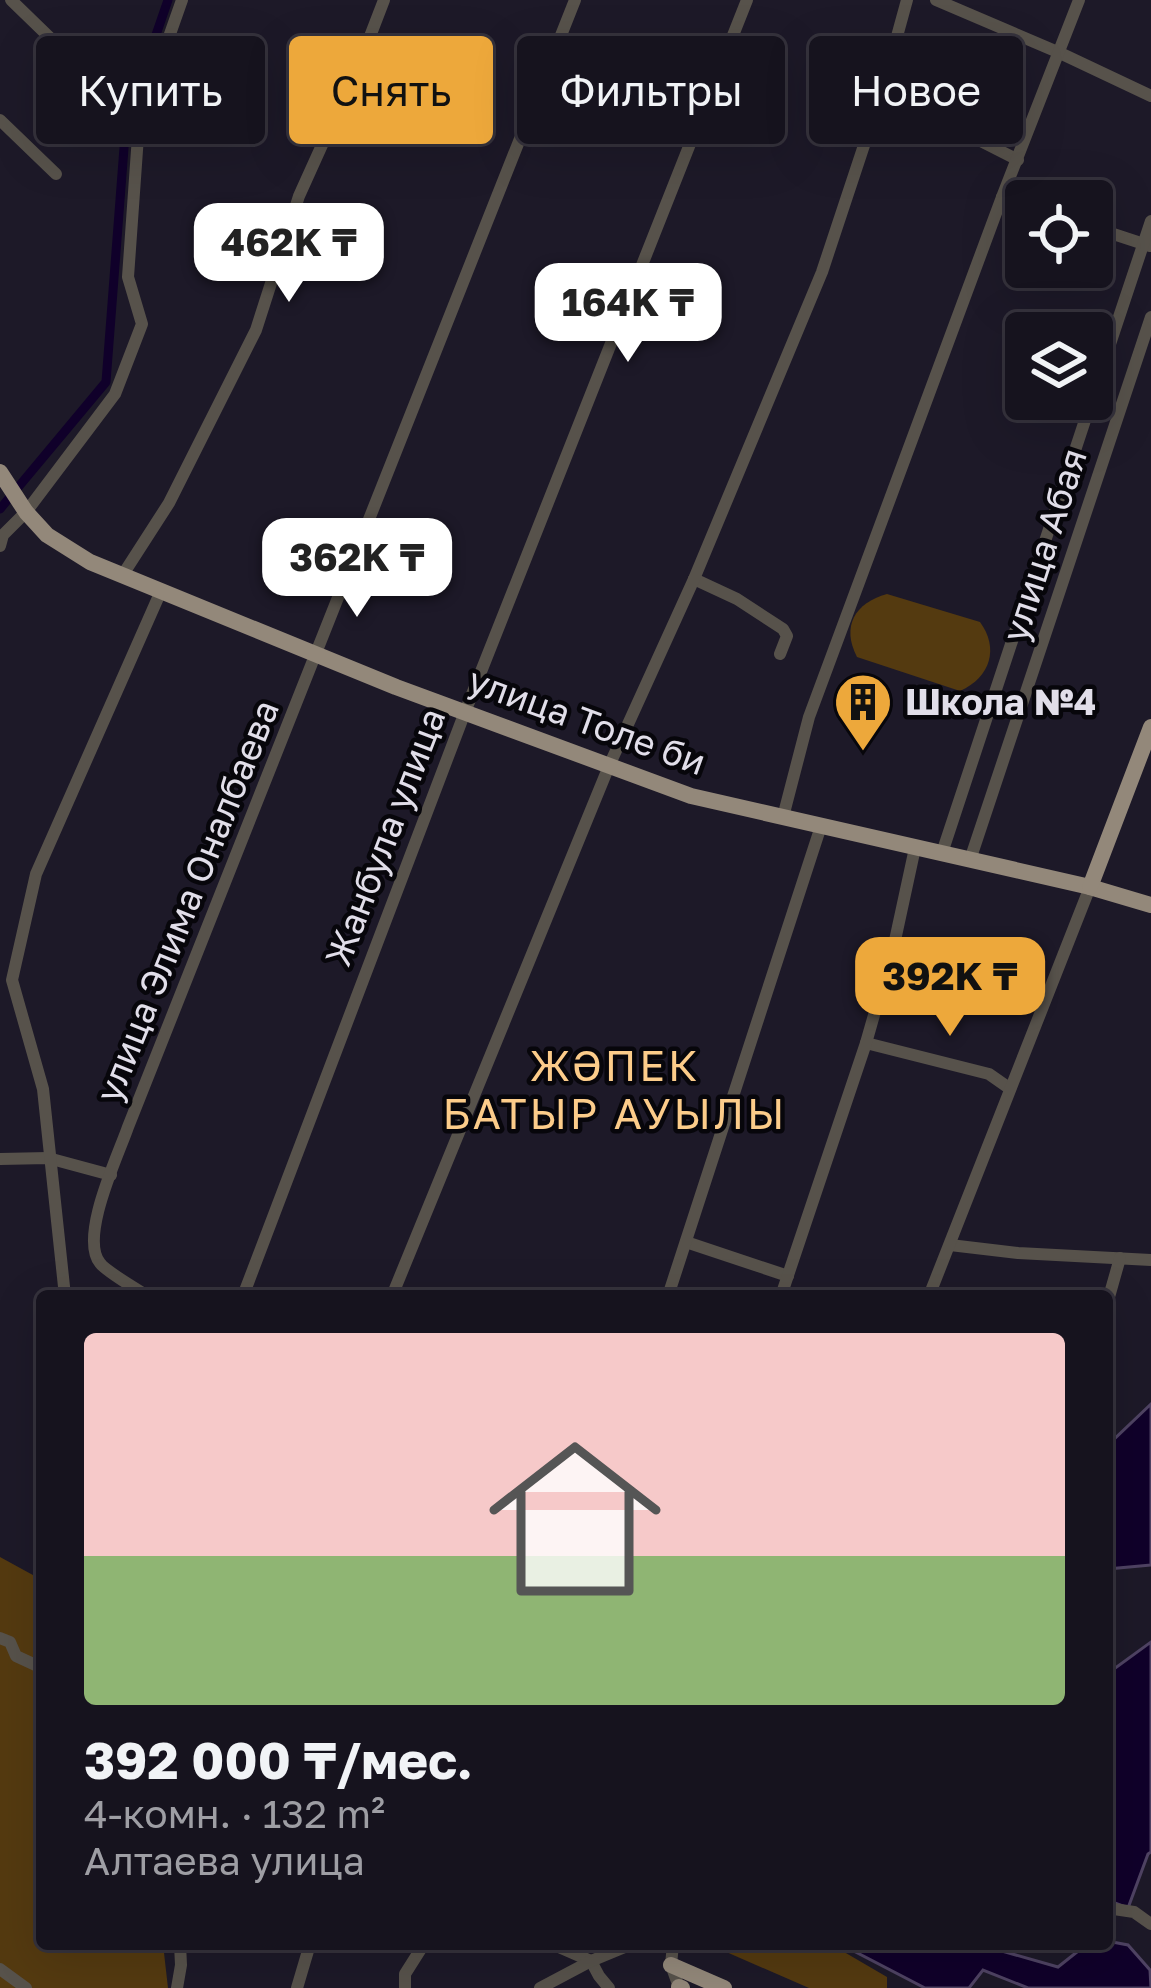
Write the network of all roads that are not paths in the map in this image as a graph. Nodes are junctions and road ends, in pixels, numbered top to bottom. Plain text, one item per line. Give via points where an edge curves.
1 (11, 0) edge
2 (182, 0) edge
3 (383, 0) edge
4 (575, 0) edge
5 (746, 0) edge
6 (907, 0) edge
7 (936, 0) edge
8 (1079, 0) edge
9 (48, 36) edge
10 (897, 36) edge
11 (1060, 53) junction
12 (1151, 96) edge
13 (0, 120) edge
14 (864, 144) edge
15 (986, 144) edge
16 (1018, 160) junction
17 (56, 174) dead end
18 (1003, 197) joint
19 (1151, 221) edge
20 (1113, 234) edge
21 (1147, 245) edge
22 (1151, 317) edge
23 (1113, 340) edge
24 (1085, 420) edge
25 (2, 474) edge
26 (26, 512) junction
27 (0, 546) edge
28 (122, 576) junction
29 (694, 579) junction
30 (161, 592) junction
31 (780, 654) dead end
32 (318, 655) junction
33 (465, 712) junction
34 (1151, 727) edge
35 (609, 766) junction
36 (783, 817) junction
37 (821, 826) junction
38 (915, 848) junction
39 (942, 853) junction
40 (970, 860) junction
41 (1090, 886) junction
42 (1151, 905) edge
43 (6, 981) edge
44 (866, 1043) junction
45 (1009, 1088) junction
46 (48, 1158) junction
47 (0, 1159) edge
48 (112, 1175) junction
49 (686, 1242) junction
50 (950, 1245) junction
51 (1120, 1258) junction
52 (1151, 1260) edge
53 (788, 1276) junction
54 (65, 1290) edge
55 (138, 1290) edge
56 (245, 1290) edge
57 (394, 1290) edge
58 (670, 1290) edge
59 (783, 1290) edge
60 (931, 1290) edge
61 (1111, 1290) edge
62 (0, 1638) edge
63 (36, 1665) edge
64 (1113, 1909) edge
65 (1151, 1924) edge
66 (180, 1950) edge
67 (308, 1950) edge
68 (420, 1950) edge
69 (566, 1950) edge
70 (618, 1950) edge
71 (672, 1950) edge
72 (591, 1961) junction
73 (671, 1965) junction
74 (0, 1969) edge
75 (26, 1988) edge
76 (177, 1988) edge
77 (297, 1988) edge
78 (405, 1988) edge
79 (540, 1988) edge
80 (609, 1988) edge
81 (681, 1988) edge
82 (724, 1988) edge

1 - 9 street
2 - 26 street via 139,122 128,277 142,324 116,394
3 - 28 street via 298,196 256,330 169,503
4 - 32 street, улица Элима Оналбаева
5 - 33 street, Жанбула улица
6 - 10 street
7 - 11 street
8 - 11 street
11 - 12 street
11 - 16 street
13 - 17 street
14 - 29 street via 822,272
15 - 16 street
16 - 18 street
18 - 36 street via 809,717
19 - 21 street, улица Абая
20 - 21 street
21 - 23 street, улица Абая
22 - 40 street, улица Абая
24 - 39 street, улица Абая
25 - 26 main road, улица Толе би
26 - 27 street
26 - 28 main road, улица Толе би via 47,536
28 - 30 main road, улица Толе би
29 - 31 street via 783,628
29 - 35 street
30 - 32 main road, улица Толе би
30 - 43 street via 36,874
32 - 33 main road, улица Толе би
32 - 48 street, улица Элима Оналбаева
33 - 35 main road, улица Толе би
33 - 56 street, Жанбула улица
34 - 41 main road
35 - 36 main road, улица Толе би
35 - 57 street
36 - 37 main road, улица Толе би
37 - 38 main road, улица Толе би
37 - 49 street
38 - 39 main road, улица Толе би
38 - 44 street
39 - 40 main road, улица Толе би
40 - 41 main road, улица Толе би
41 - 42 main road, улица Толе би
41 - 45 street
43 - 46 street via 43,1088
44 - 45 street via 989,1074
44 - 53 street
45 - 50 street
46 - 47 street
46 - 48 street
46 - 54 street
48 - 55 street, улица Элима Оналбаева via 94,1244 99,1263
49 - 53 street
49 - 58 street
50 - 51 street
50 - 60 street
51 - 52 street
51 - 61 street
53 - 59 street
62 - 63 street
64 - 65 street
66 - 76 street
67 - 77 street
68 - 78 street
69 - 72 street
70 - 72 street
71 - 73 street
72 - 79 street
72 - 80 street
73 - 81 street
73 - 82 main road
74 - 75 street

